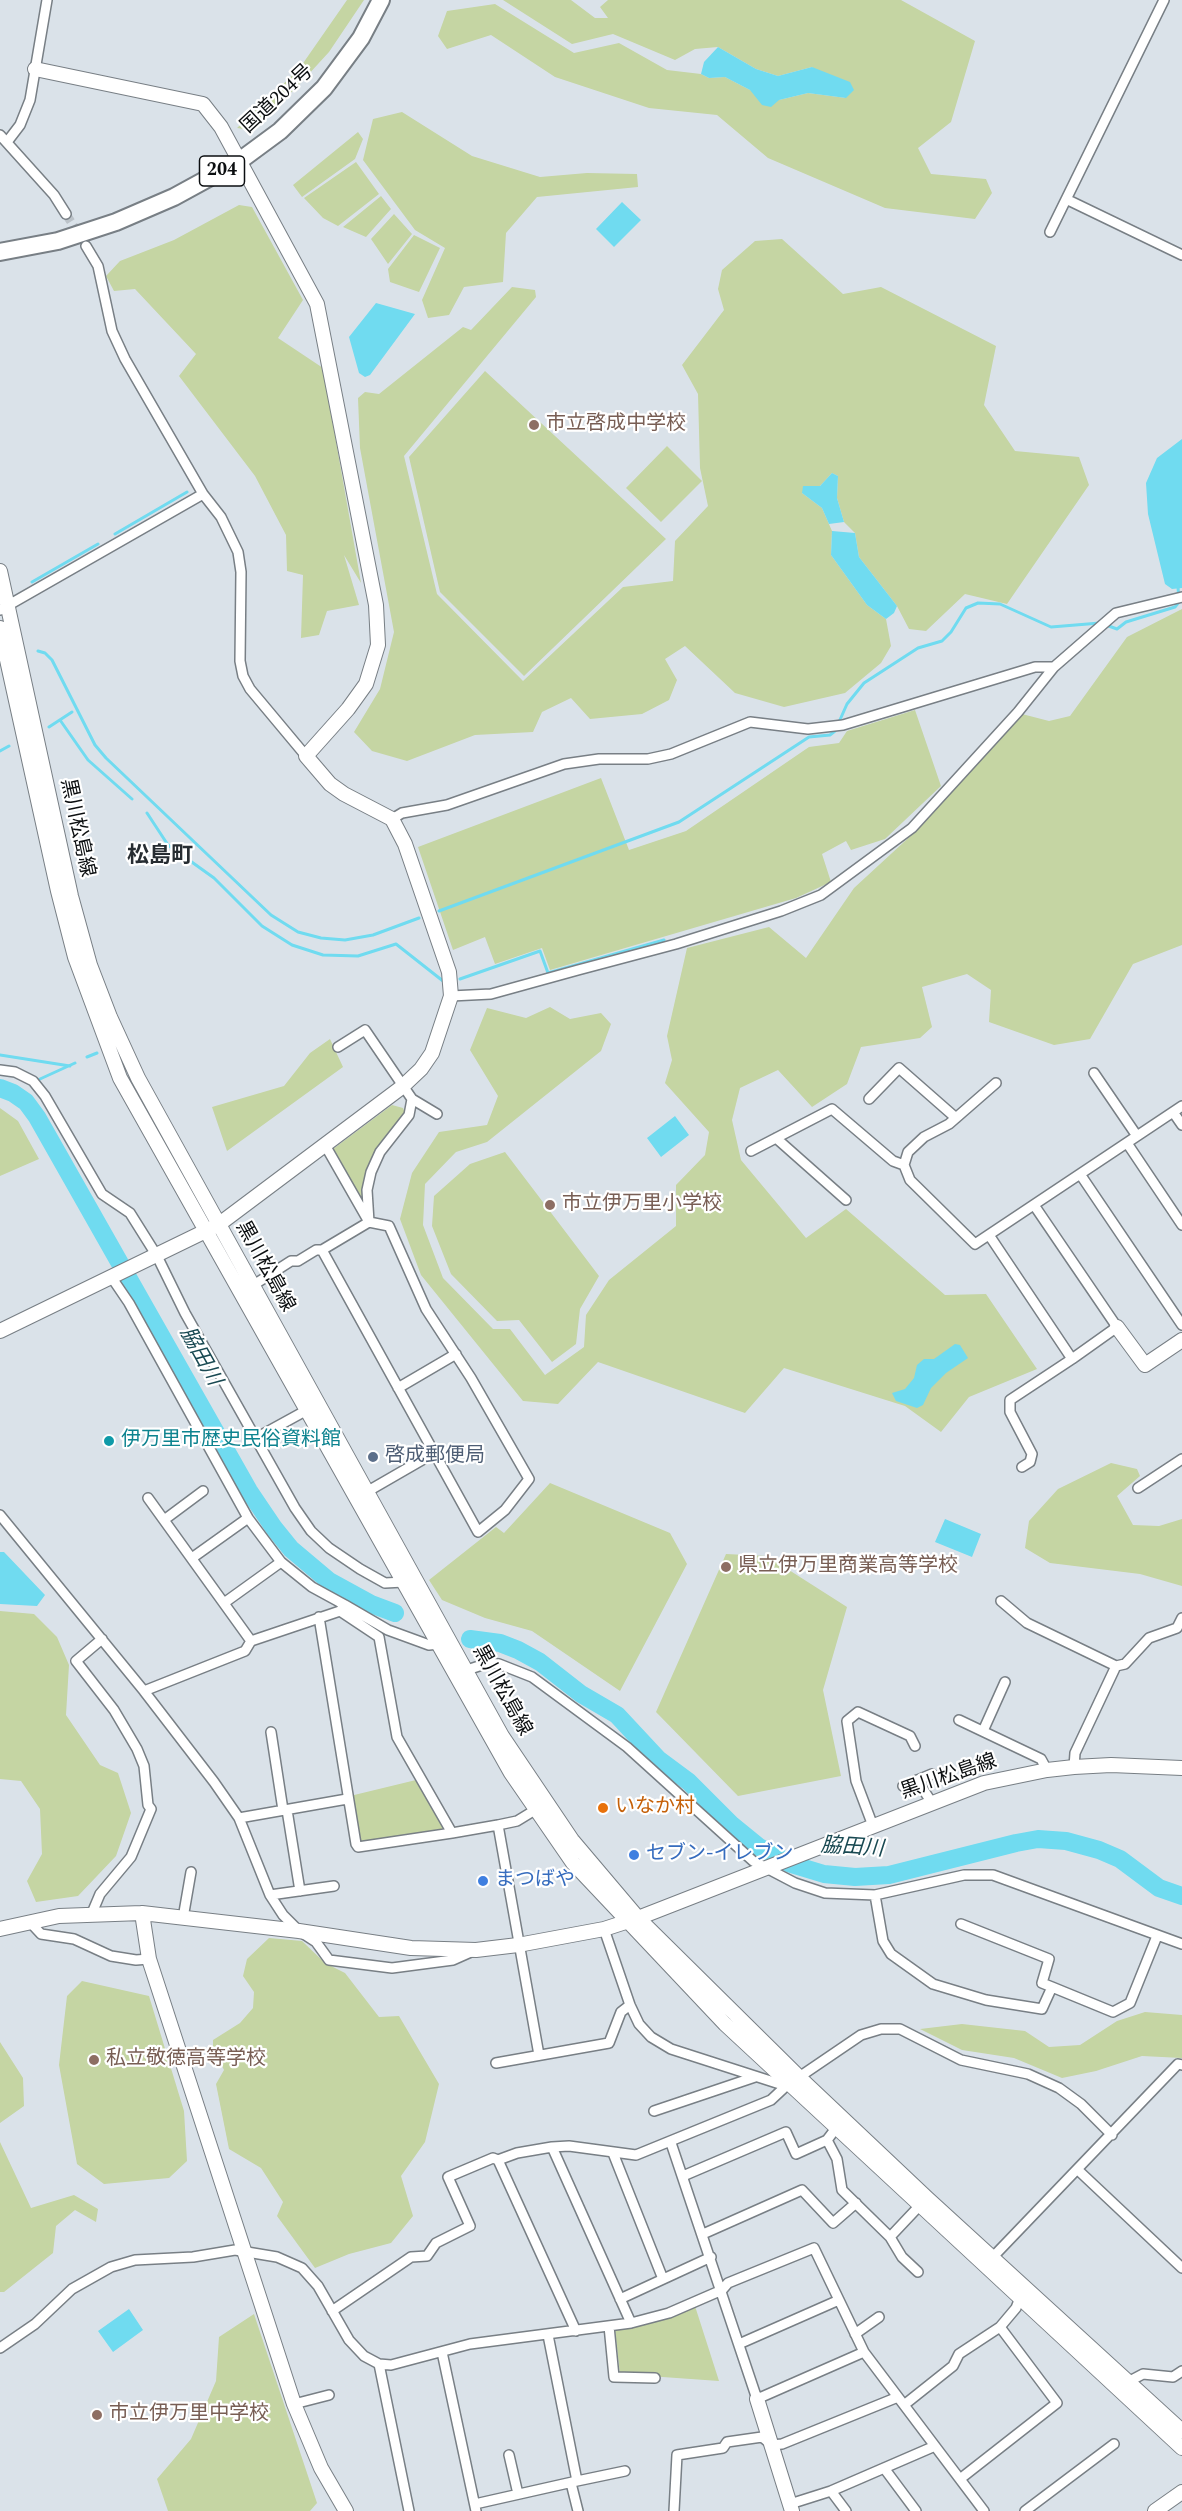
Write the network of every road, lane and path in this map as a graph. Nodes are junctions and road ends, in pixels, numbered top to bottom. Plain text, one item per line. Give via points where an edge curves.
1 (47, 0) edge
2 (381, 0) edge
3 (1164, 0) edge
4 (35, 69) junction
5 (0, 135) edge
6 (7, 142) junction
7 (238, 162) junction
8 (1068, 200) junction
9 (66, 214) tunnel mouth
10 (1050, 232) dead end
11 (86, 246) tunnel mouth
12 (0, 252) edge
13 (1182, 255) edge
14 (203, 494) junction
15 (0, 571) edge
16 (1180, 597) edge
17 (4, 608) edge
18 (0, 628) edge
19 (1054, 667) junction
20 (306, 756) junction
21 (392, 819) junction
22 (451, 996) junction
23 (338, 1047) dead end
24 (0, 1070) edge
25 (1094, 1072) dead end
26 (996, 1083) dead end
27 (402, 1087) junction
28 (412, 1099) junction
29 (869, 1099) dead end
30 (1182, 1106) edge
31 (1173, 1112) junction
32 (437, 1114) dead end
33 (957, 1118) junction
34 (1182, 1125) edge
35 (1137, 1136) junction
36 (776, 1138) junction
37 (1127, 1143) junction
38 (325, 1145) junction
39 (751, 1151) dead end
40 (904, 1165) junction
41 (1080, 1174) junction
42 (846, 1200) dead end
43 (1034, 1205) junction
44 (369, 1222) junction
45 (218, 1225) junction
46 (1182, 1225) edge
47 (205, 1232) junction
48 (989, 1235) junction
49 (322, 1250) junction
50 (157, 1256) junction
51 (112, 1278) junction
52 (252, 1286) junction
53 (1182, 1325) edge
54 (1117, 1327) junction
55 (0, 1331) edge
56 (1182, 1340) edge
57 (456, 1354) junction
58 (1072, 1359) junction
59 (398, 1388) junction
60 (307, 1410) junction
61 (256, 1438) junction
62 (434, 1453) junction
63 (1182, 1459) edge
64 (1022, 1467) dead end
65 (1138, 1488) dead end
66 (203, 1491) dead end
67 (362, 1495) junction
68 (148, 1498) dead end
69 (0, 1515) edge
70 (248, 1518) junction
71 (164, 1520) junction
72 (192, 1558) junction
73 (281, 1562) junction
74 (404, 1582) junction
75 (1001, 1601) dead end
76 (224, 1603) junction
77 (343, 1608) junction
78 (319, 1617) junction
79 (1182, 1618) edge
80 (102, 1640) junction
81 (251, 1641) junction
82 (439, 1644) junction
83 (1116, 1666) junction
84 (466, 1670) junction
85 (1005, 1682) dead end
86 (144, 1690) junction
87 (959, 1720) dead end
88 (983, 1731) junction
89 (271, 1732) dead end
90 (915, 1746) dead end
91 (1074, 1767) junction
92 (1182, 1768) edge
93 (1047, 1770) junction
94 (932, 1774) dead end
95 (917, 1780) junction
96 (903, 1786) dead end
97 (347, 1798) junction
98 (932, 1803) junction
99 (285, 1810) junction
100 (535, 1810) junction
101 (239, 1818) junction
102 (498, 1825) junction
103 (873, 1826) junction
104 (452, 1833) junction
105 (768, 1868) junction
106 (191, 1872) dead end
107 (334, 1886) dead end
108 (300, 1891) junction
109 (270, 1895) junction
110 (875, 1895) junction
111 (92, 1913) junction
112 (142, 1913) junction
113 (183, 1918) junction
114 (632, 1920) junction
115 (29, 1921) junction
116 (961, 1924) dead end
117 (0, 1929) edge
118 (604, 1929) junction
119 (299, 1931) junction
120 (1156, 1936) junction
121 (1182, 1944) edge
122 (518, 1945) junction
123 (476, 1950) junction
124 (149, 1959) junction
125 (1052, 1987) junction
126 (630, 2005) junction
127 (539, 2055) junction
128 (496, 2063) dead end
129 (1182, 2065) edge
130 (755, 2078) junction
131 (791, 2083) junction
132 (654, 2111) dead end
133 (840, 2123) junction
134 (1112, 2135) junction
135 (827, 2140) junction
136 (671, 2143) junction
137 (552, 2147) junction
138 (613, 2153) junction
139 (498, 2160) junction
140 (1079, 2171) junction
141 (683, 2176) junction
142 (923, 2202) junction
143 (856, 2203) junction
144 (703, 2234) junction
145 (890, 2237) junction
146 (244, 2251) junction
147 (711, 2257) junction
148 (988, 2262) junction
149 (1182, 2268) edge
150 (918, 2272) dead end
151 (663, 2279) junction
152 (722, 2290) junction
153 (1022, 2293) junction
154 (620, 2299) junction
155 (839, 2300) junction
156 (333, 2311) junction
157 (879, 2317) dead end
158 (631, 2323) junction
159 (609, 2326) junction
160 (1000, 2327) junction
161 (576, 2331) junction
162 (855, 2334) junction
163 (548, 2335) junction
164 (739, 2344) junction
165 (0, 2348) edge
166 (442, 2352) junction
167 (864, 2352) junction
168 (379, 2364) junction
169 (1182, 2371) edge
170 (655, 2379) dead end
171 (1123, 2385) junction
172 (329, 2395) dead end
173 (757, 2399) junction
174 (901, 2401) junction
175 (294, 2404) junction
176 (1182, 2431) edge
177 (772, 2445) junction
178 (1114, 2445) dead end
179 (935, 2446) junction
180 (1182, 2448) edge
181 (509, 2456) dead end
182 (884, 2468) junction
183 (625, 2471) dead end
184 (960, 2479) junction
185 (574, 2482) junction
186 (831, 2491) junction
187 (1182, 2492) edge
188 (518, 2494) junction
189 (475, 2507) edge
190 (791, 2508) edge
191 (346, 2511) edge
192 (410, 2511) edge
193 (578, 2511) edge
194 (674, 2511) edge
195 (846, 2511) edge
196 (916, 2511) edge
197 (984, 2511) edge
198 (1026, 2511) edge
199 (1155, 2511) edge

1 - 4 street
2 - 7 highway, 国道204号 / 204 via 361,38 324,88 280,131
3 - 8 street
4 - 6 street via 30,100 20,125
4 - 7 street via 203,104 221,127
5 - 6 street
6 - 9 street
7 - 12 highway, 国道204号 / 204 via 174,197 116,222 58,241
7 - 20 street via 317,304 376,605 378,645 366,684
8 - 10 street
8 - 13 street
11 - 14 street via 98,266 112,331 125,359
14 - 17 street
14 - 20 street via 238,552 243,676
15 - 17 street, 黒川松島線
16 - 19 street via 1116,613
17 - 45 street, 黒川松島線 via 90,965 138,1078
18 - 47 street, 黒川松島線 via 58,891 90,1002 120,1078
19 - 21 street via 1035,667 843,725 808,729 750,722 648,759 564,764 447,805 402,813
19 - 22 street via 912,828 821,895 782,911 491,994
20 - 21 street via 330,784
21 - 22 street via 405,844 449,972
22 - 27 street via 432,1053
23 - 27 street via 365,1030
24 - 50 street via 33,1081 102,1194 130,1213
25 - 35 street
26 - 33 street
27 - 28 street
27 - 38 street
28 - 32 street
28 - 44 street via 409,1115 380,1152 370,1172
29 - 33 street via 899,1068
30 - 31 street
31 - 34 street
31 - 35 street
33 - 40 street via 924,1137 908,1152
35 - 37 street
36 - 39 street
36 - 40 street via 832,1109 893,1161
36 - 42 street
37 - 41 street
37 - 46 street
38 - 44 street
38 - 45 street
40 - 48 street via 910,1180 975,1244
41 - 43 street
41 - 53 street
43 - 48 street
43 - 54 street
44 - 49 street
44 - 57 street via 389,1226 426,1310
45 - 47 street
45 - 52 street, 黒川松島線
47 - 50 street
47 - 60 street, 黒川松島線
48 - 58 street
49 - 52 street via 291,1261
49 - 59 street
50 - 51 street
50 - 61 street
51 - 55 street
51 - 70 street
52 - 67 street, 黒川松島線
54 - 56 street via 1144,1365
54 - 58 street
57 - 59 street
57 - 62 street via 528,1479 506,1510 478,1532
58 - 64 street via 1010,1400 1010,1412 1032,1454 1030,1462
59 - 62 street
60 - 61 street
60 - 67 street, 黒川松島線
61 - 74 street via 311,1531 368,1574 385,1582
62 - 67 street
63 - 65 street
66 - 71 street
67 - 74 street, 黒川松島線
67 - 84 street, 黒川松島線
68 - 71 street
69 - 80 street
70 - 72 street
70 - 73 street
71 - 72 street
72 - 76 street
73 - 76 street
73 - 77 street
74 - 82 street, 黒川松島線
75 - 83 street via 1027,1623
76 - 81 street
77 - 78 street
77 - 82 street via 388,1630 429,1645
77 - 104 street via 379,1637 397,1737
78 - 81 street
78 - 97 street
79 - 83 street via 1177,1628 1149,1638 1125,1664
80 - 86 street
80 - 111 street via 76,1661 114,1710 137,1749 151,1809 131,1857 100,1894
81 - 86 street via 245,1651
82 - 100 street, 黒川松島線
83 - 91 street via 1075,1753
84 - 105 street via 488,1663 532,1677 627,1747 753,1861
84 - 114 street, 黒川松島線 via 502,1736 541,1795
85 - 88 street
86 - 101 street
87 - 88 street
88 - 93 street via 1041,1759
89 - 99 street
90 - 103 street via 910,1737 858,1712 848,1722 856,1781
91 - 92 street, 黒川松島線
91 - 93 street, 黒川松島線
93 - 98 street, 黒川松島線 via 984,1784
94 - 95 street
95 - 96 street
95 - 98 street
97 - 99 street
97 - 104 street via 358,1847
98 - 103 street, 黒川松島線
99 - 101 street
99 - 108 street
100 - 102 street via 518,1821
100 - 114 street, 黒川松島線 via 573,1863
101 - 109 street
102 - 104 street
102 - 122 street
103 - 105 street, 黒川松島線
105 - 110 street via 825,1893
105 - 114 street, 黒川松島線
106 - 113 street
107 - 108 street
108 - 109 street
109 - 119 street
110 - 120 street via 964,1875 993,1875
110 - 125 street via 883,1941 891,1954 933,1984 986,2000 1042,2009
111 - 112 street
111 - 115 street
112 - 113 street
112 - 124 street
113 - 119 street
114 - 118 street
114 - 131 street
115 - 117 street
115 - 124 street via 41,1934 74,1939 111,1956
116 - 125 street via 1049,1959 1042,1983
118 - 122 street
118 - 126 street
119 - 123 street via 411,1948
119 - 123 street via 316,1942 329,1960 392,1968 453,1960
120 - 121 street
120 - 125 street via 1130,2004 1113,2012
122 - 123 street
122 - 127 street
124 - 146 street
126 - 127 street via 621,2012 609,2043
126 - 130 street via 651,2037 671,2049
127 - 128 street
129 - 134 street via 1178,2064
130 - 131 street
130 - 132 street
131 - 133 street
131 - 134 street via 861,2035 900,2029 962,2060 1028,2074 1059,2088
131 - 136 street via 771,2100
133 - 135 street
133 - 142 street
134 - 140 street
135 - 141 street via 796,2154 786,2132
135 - 143 street via 837,2159 842,2190
136 - 138 street via 636,2155
136 - 141 street
137 - 138 street
137 - 139 street
137 - 154 street
138 - 151 street
139 - 156 street via 493,2158 448,2177 470,2226 436,2243 427,2256 411,2257
139 - 161 street
140 - 148 street
140 - 149 street
141 - 144 street
142 - 145 street
142 - 148 street
143 - 144 street via 833,2223 802,2190
143 - 145 street
144 - 147 street
145 - 150 street via 902,2258
146 - 156 street via 277,2257 302,2268
146 - 165 street via 135,2260 111,2267 72,2289 35,2324
146 - 175 street
147 - 151 street
147 - 152 street
148 - 153 street
151 - 154 street
152 - 155 street via 728,2283 814,2248
152 - 158 street via 669,2313
152 - 164 street
153 - 160 street
153 - 171 street
154 - 158 street
155 - 162 street
155 - 164 street
156 - 168 street via 349,2340 364,2356
157 - 162 street
158 - 159 street
159 - 161 street
159 - 170 street via 615,2377
160 - 174 street via 958,2354 953,2366
160 - 184 street via 1058,2403
161 - 163 street
162 - 167 street
163 - 166 street via 470,2344
163 - 185 street
164 - 173 street
166 - 168 street via 412,2361
166 - 189 street
167 - 173 street
167 - 174 street
168 - 192 street
169 - 171 street via 1173,2377 1143,2374
171 - 176 street
171 - 180 street
172 - 175 street
173 - 177 street
174 - 177 street
174 - 179 street
175 - 191 street via 321,2468
177 - 190 street
177 - 194 street via 762,2436 727,2442 723,2448 677,2455
178 - 198 street
179 - 182 street
179 - 184 street
181 - 188 street
182 - 186 street
182 - 196 street
183 - 185 street
184 - 197 street
185 - 188 street
185 - 193 street
186 - 190 street
186 - 195 street
187 - 199 street
188 - 189 street

